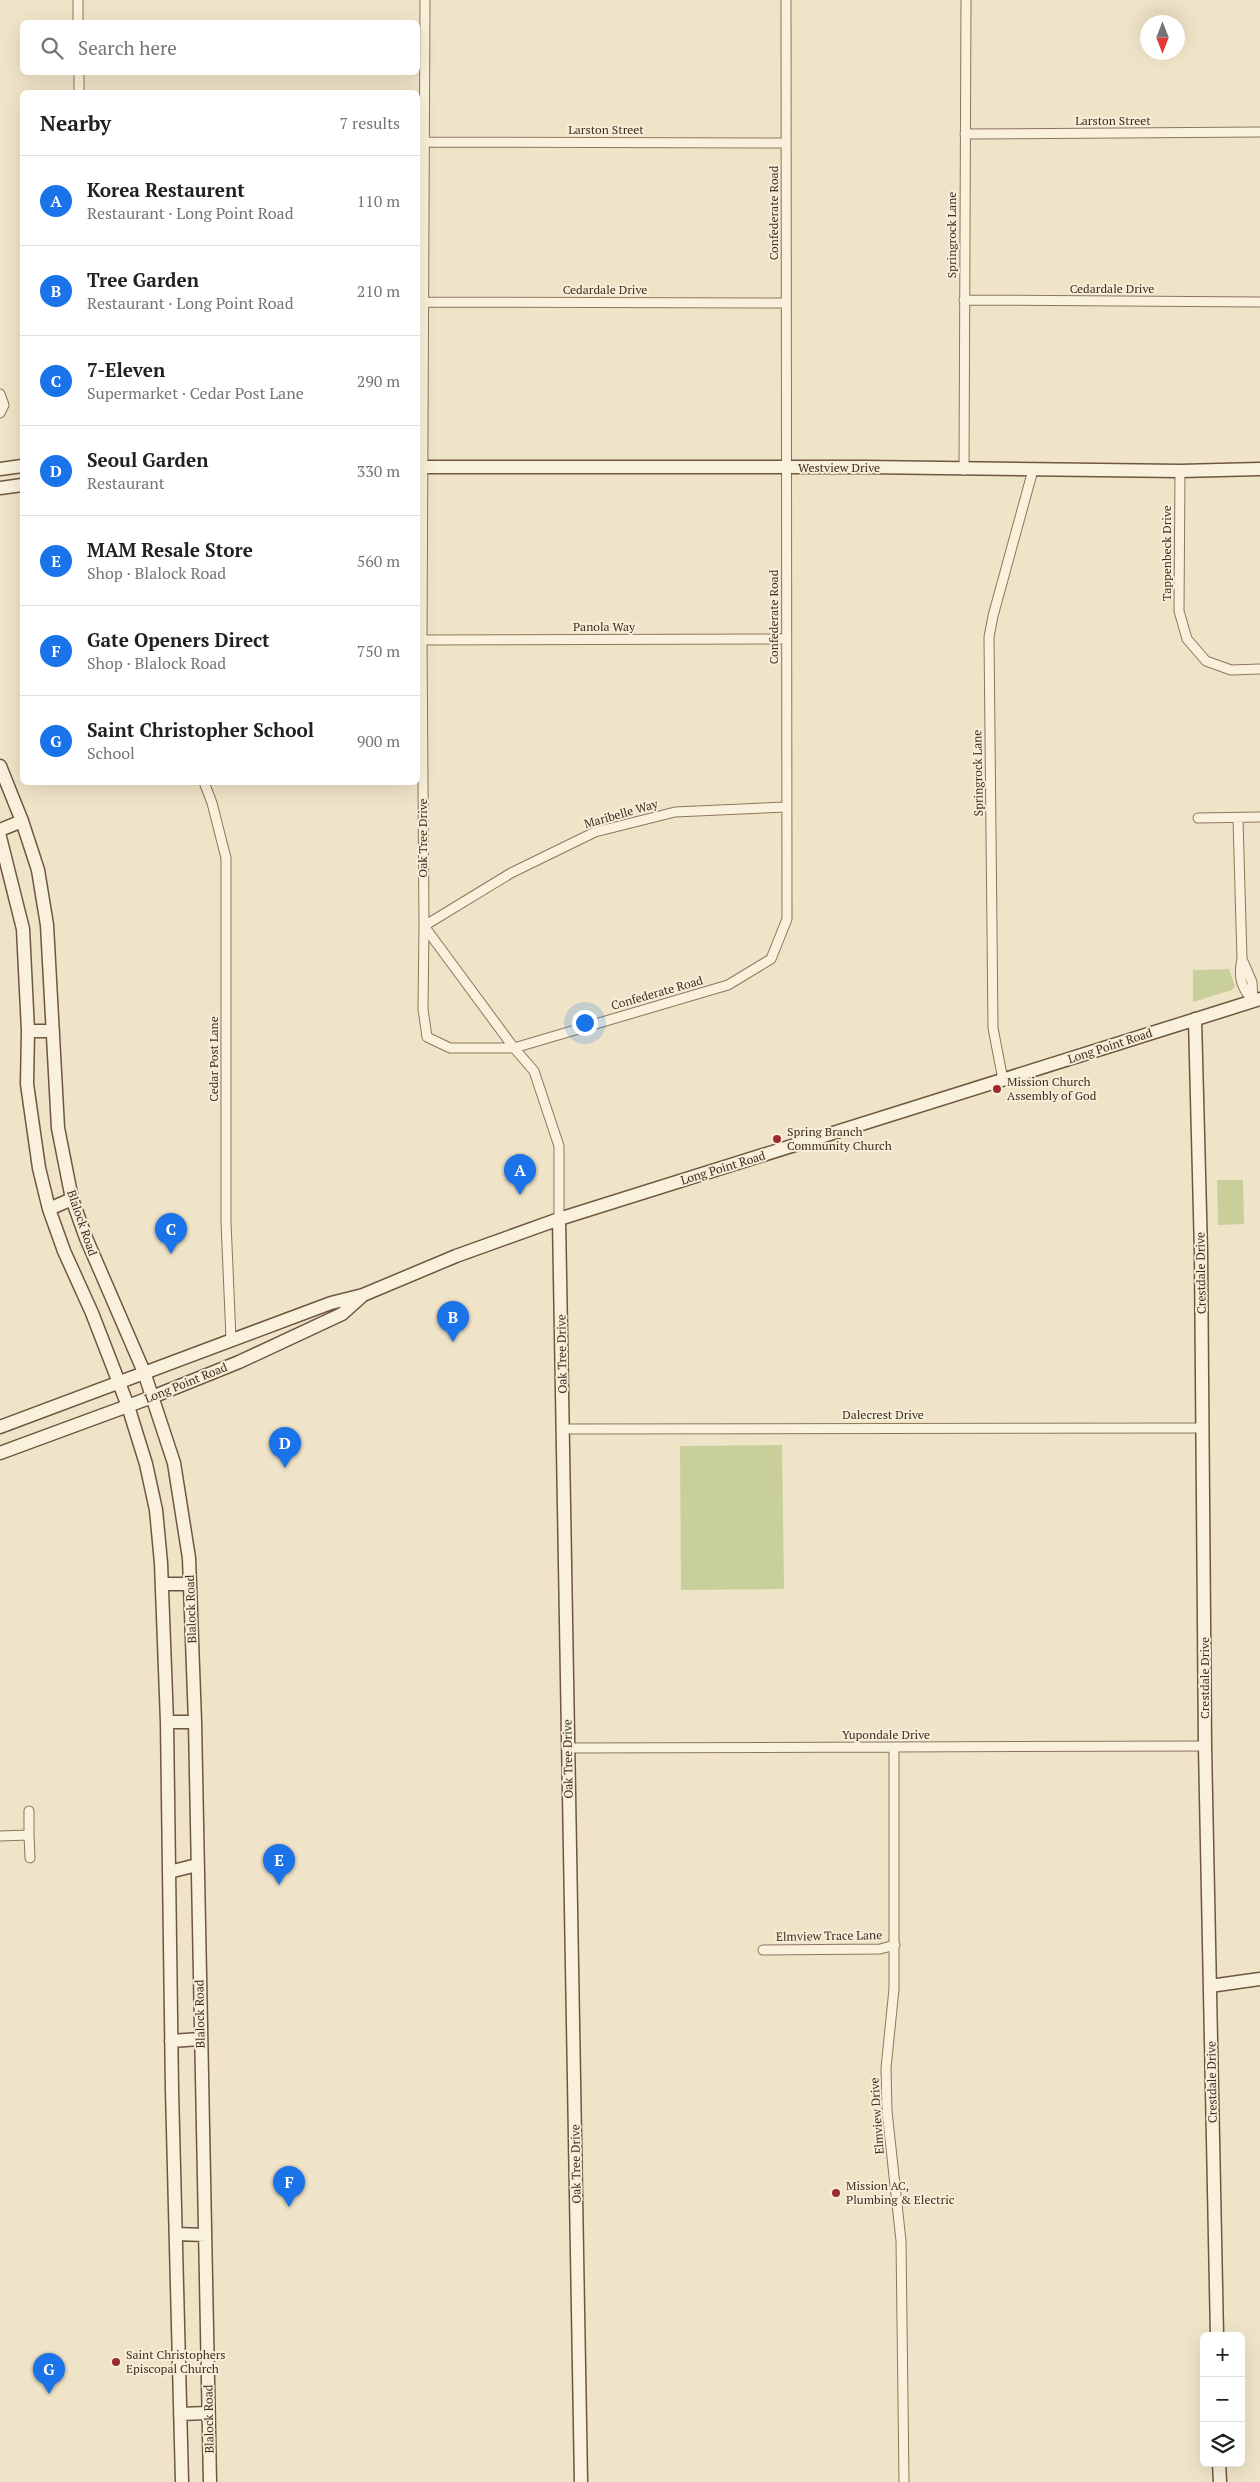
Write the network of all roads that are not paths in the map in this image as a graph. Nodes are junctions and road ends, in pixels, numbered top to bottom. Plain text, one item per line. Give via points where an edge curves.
1 (78, 0) edge
2 (425, 0) edge
3 (786, 0) edge
4 (966, 0) edge
5 (78, 20) edge
6 (79, 75) edge
7 (79, 90) edge
8 (1260, 132) edge
9 (965, 134) junction
10 (426, 142) junction
11 (786, 143) junction
12 (964, 300) junction
13 (424, 302) junction
14 (1260, 302) edge
15 (786, 303) junction
16 (0, 394) edge
17 (0, 413) edge
18 (20, 466) edge
19 (420, 467) edge
20 (787, 467) junction
21 (0, 469) edge
22 (1260, 469) edge
23 (964, 470) junction
24 (1033, 470) junction
25 (1180, 472) junction
26 (20, 485) edge
27 (1, 488) edge
28 (786, 639) junction
29 (422, 640) junction
30 (1260, 669) edge
31 (0, 766) edge
32 (205, 785) edge
33 (786, 807) junction
34 (1260, 817) edge
35 (1198, 818) dead end
36 (1238, 818) junction
37 (22, 821) junction
38 (0, 830) edge
39 (0, 837) edge
40 (424, 926) junction
41 (1257, 1000) edge
42 (1196, 1019) junction
43 (28, 1031) junction
44 (53, 1032) junction
45 (514, 1048) junction
46 (1003, 1080) junction
47 (72, 1198) junction
48 (49, 1209) junction
49 (559, 1219) junction
50 (363, 1295) junction
51 (231, 1339) junction
52 (144, 1372) junction
53 (119, 1381) junction
54 (152, 1397) junction
55 (128, 1406) junction
56 (0, 1427) edge
57 (1203, 1428) junction
58 (563, 1430) junction
59 (0, 1453) edge
60 (162, 1584) junction
61 (190, 1584) junction
62 (167, 1722) junction
63 (195, 1722) junction
64 (1205, 1746) junction
65 (567, 1748) junction
66 (894, 1748) junction
67 (29, 1811) dead end
68 (29, 1835) junction
69 (0, 1836) edge
70 (30, 1858) dead end
71 (197, 1865) junction
72 (169, 1872) junction
73 (895, 1945) junction
74 (763, 1950) dead end
75 (1260, 1979) edge
76 (1210, 1986) junction
77 (200, 2039) junction
78 (172, 2041) junction
79 (176, 2234) junction
80 (205, 2234) junction
81 (1217, 2332) edge
82 (208, 2413) junction
83 (180, 2414) junction
84 (1219, 2467) edge
85 (182, 2482) edge
86 (210, 2482) edge
87 (581, 2482) edge
88 (904, 2482) edge
89 (1220, 2482) edge

1 - 5 street
2 - 10 street, Oak Tree Drive
3 - 11 street, Confederate Road
4 - 9 street, Springrock Lane
6 - 7 street
8 - 9 street, Larston Street
9 - 12 street, Springrock Lane
10 - 11 street, Larston Street
10 - 13 street, Oak Tree Drive
11 - 15 street, Confederate Road
12 - 14 street, Cedardale Drive
12 - 23 street, Springrock Lane
13 - 15 street, Cedardale Drive
13 - 19 street, Oak Tree Drive
15 - 20 street, Confederate Road
16 - 17 street via 4,405
18 - 21 main road
19 - 20 main road, Westview Drive
19 - 29 street, Oak Tree Drive
20 - 23 main road, Westview Drive
20 - 28 street, Confederate Road
21 - 27 street
22 - 25 main road, Westview Drive
23 - 24 main road, Westview Drive
24 - 25 main road, Westview Drive
24 - 46 street, Springrock Lane via 990,637 993,1028
25 - 30 street, Tappenbeck Drive via 1179,611 1187,640 1206,661 1231,670
26 - 27 main road
28 - 29 street, Panola Way
28 - 33 street, Confederate Road
29 - 40 street, Oak Tree Drive
31 - 37 main road, Blalock Road
32 - 51 street, Cedar Post Lane via 226,858 226,1222
33 - 40 street, Maribelle Way via 675,812 595,832 511,873
33 - 45 street, Confederate Road via 787,919 771,959 728,985
34 - 36 street
35 - 36 street
36 - 41 street via 1242,959 1239,973 1243,989
37 - 38 main road
37 - 44 main road, Blalock Road via 38,870 47,925
39 - 43 main road, Blalock Road via 23,929
40 - 45 street, Oak Tree Drive
40 - 45 street, Oak Tree Drive via 423,1009 427,1037 450,1048
41 - 42 main road, Long Point Road
42 - 46 main road, Long Point Road
42 - 57 main road, Crestdale Drive
43 - 44 main road
43 - 48 main road, Blalock Road via 27,1084 32,1127
44 - 47 main road, Blalock Road via 58,1128
45 - 49 street, Oak Tree Drive via 534,1071 559,1146
46 - 49 main road, Long Point Road
47 - 48 main road
47 - 52 main road, Blalock Road
48 - 53 main road, Blalock Road
49 - 50 main road, Long Point Road via 456,1256
49 - 58 main road, Oak Tree Drive
50 - 51 main road, Long Point Road via 334,1301
50 - 54 main road, Long Point Road via 342,1314 239,1362
51 - 52 main road, Long Point Road
52 - 53 main road, Long Point Road
52 - 54 main road, Blalock Road
53 - 55 main road, Blalock Road
53 - 56 main road, Long Point Road
54 - 55 main road, Long Point Road
54 - 61 main road, Blalock Road via 174,1463
55 - 59 main road, Long Point Road
55 - 60 main road, Blalock Road via 156,1510
57 - 58 street, Dalecrest Drive
57 - 64 main road, Crestdale Drive
58 - 65 main road, Oak Tree Drive
60 - 61 main road
60 - 62 main road, Blalock Road
61 - 63 main road, Blalock Road
62 - 63 main road
62 - 72 main road, Blalock Road
63 - 71 main road, Blalock Road
64 - 66 street, Yupondale Drive
64 - 76 main road, Crestdale Drive
65 - 66 street, Yupondale Drive
65 - 87 main road, Oak Tree Drive
66 - 73 street, Elmview Drive
67 - 68 street
68 - 69 street
68 - 70 street
71 - 72 main road
71 - 77 main road, Blalock Road
72 - 78 main road, Blalock Road
73 - 74 street, Elmview Trace Lane via 880,1949
73 - 88 street, Elmview Drive via 886,2068 887,2111 901,2241
75 - 76 main road
76 - 81 main road, Crestdale Drive
77 - 78 main road
77 - 80 main road, Blalock Road
78 - 79 main road, Blalock Road
79 - 80 main road
79 - 83 main road, Blalock Road
80 - 82 main road, Blalock Road
82 - 83 main road
82 - 86 main road, Blalock Road
83 - 85 main road, Blalock Road
84 - 89 main road

